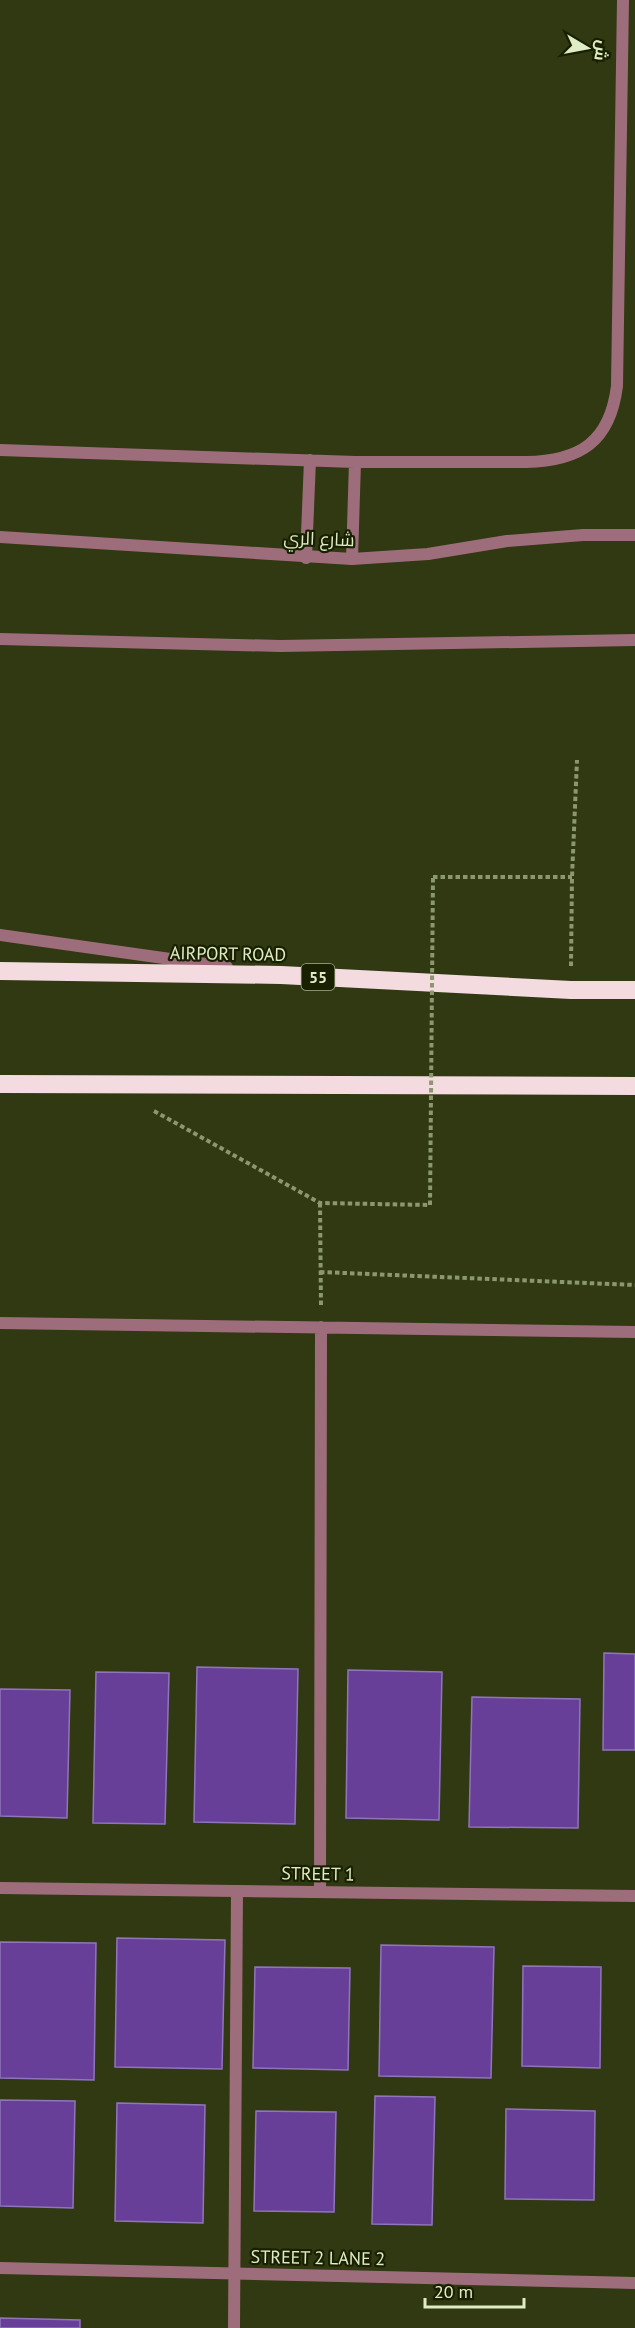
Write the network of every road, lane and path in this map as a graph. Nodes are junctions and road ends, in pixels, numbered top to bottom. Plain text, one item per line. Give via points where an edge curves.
1 (623, 0) edge
2 (0, 450) edge
3 (310, 460) junction
4 (355, 462) junction
5 (635, 535) edge
6 (0, 537) edge
7 (306, 558) junction
8 (352, 559) junction
9 (0, 639) edge
10 (635, 640) edge
11 (577, 760) dead end
12 (572, 877) junction
13 (0, 934) edge
14 (0, 971) edge
15 (281, 975) junction
16 (571, 990) junction
17 (635, 990) edge
18 (0, 1084) edge
19 (635, 1086) edge
20 (147, 1107) dead end
21 (320, 1203) junction
22 (321, 1272) junction
23 (635, 1285) edge
24 (0, 1323) edge
25 (321, 1327) junction
26 (635, 1332) edge
27 (0, 1888) edge
28 (237, 1891) junction
29 (320, 1892) junction
30 (635, 1896) edge
31 (0, 2268) edge
32 (234, 2274) junction
33 (635, 2283) edge
34 (234, 2328) edge

1 - 4 street via 617,386 606,426 583,450 549,462
2 - 3 street
3 - 4 street
3 - 7 street
4 - 8 street
5 - 8 street, شارع الري via 507,541 428,554
6 - 7 street, شارع الري
7 - 8 street, شارع الري
9 - 10 street via 280,646
11 - 12 path
12 - 16 path
12 - 21 path, bridge via 433,877 430,1205
13 - 15 street
14 - 15 highway, AIRPORT ROAD / 55
15 - 16 highway, AIRPORT ROAD / 55
16 - 17 highway, AIRPORT ROAD / 55
18 - 19 highway
20 - 21 path
21 - 22 path
22 - 23 path
22 - 25 path
24 - 25 street
25 - 26 street
25 - 29 street
27 - 28 street, STREET 1
28 - 29 street, STREET 1
28 - 32 street
29 - 30 street, STREET 1
31 - 32 street, STREET 2 LANE 2
32 - 33 street, STREET 2 LANE 2
32 - 34 street

